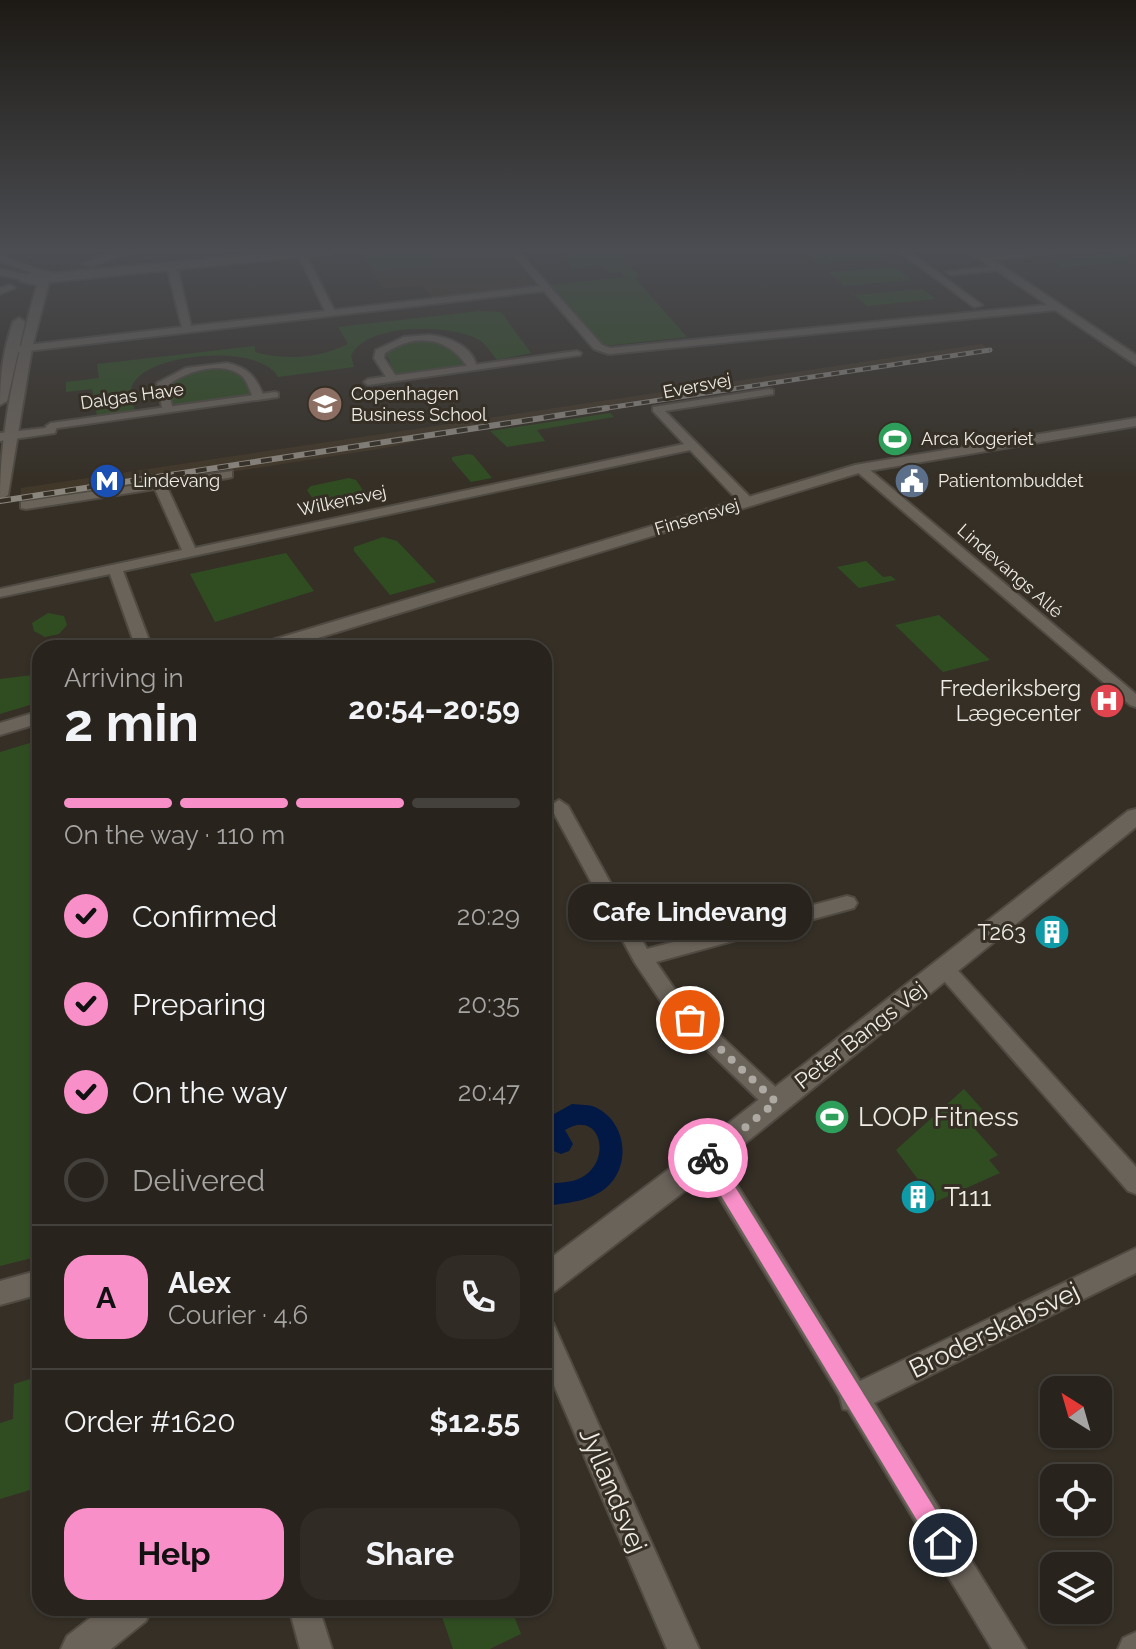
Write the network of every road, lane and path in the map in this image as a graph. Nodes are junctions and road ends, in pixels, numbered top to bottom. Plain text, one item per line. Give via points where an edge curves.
1 (20, 328) edge
2 (31, 328) edge
3 (196, 328) edge
4 (582, 328) edge
5 (837, 328) edge
6 (1091, 328) edge
7 (187, 329) joint
8 (26, 348) junction
9 (10, 350) junction
10 (577, 353) dead end
11 (1135, 358) edge
12 (473, 367) junction
13 (392, 378) junction
14 (368, 382) dead end
15 (769, 392) dead end
16 (275, 395) dead end
17 (258, 397) junction
18 (18, 400) junction
19 (0, 401) edge
20 (167, 410) junction
21 (1135, 424) edge
22 (51, 426) joint
23 (6, 436) edge
24 (692, 446) junction
25 (863, 470) junction
26 (228, 474) dead end
27 (160, 485) junction
28 (0, 495) edge
29 (26, 505) dead end
30 (748, 505) junction
31 (190, 552) junction
32 (115, 568) junction
33 (0, 593) edge
34 (141, 640) edge
35 (310, 640) edge
36 (1136, 702) edge
37 (32, 719) edge
38 (32, 728) edge
39 (0, 729) edge
40 (0, 738) edge
41 (559, 806) dead end
42 (1136, 816) edge
43 (847, 903) dead end
44 (642, 958) junction
45 (945, 969) junction
46 (776, 1102) junction
47 (707, 1157) junction
48 (1136, 1184) edge
49 (1136, 1260) edge
50 (552, 1275) edge
51 (32, 1284) edge
52 (0, 1293) edge
53 (552, 1350) edge
54 (853, 1399) junction
55 (123, 1616) edge
56 (306, 1616) edge
57 (80, 1649) edge
58 (316, 1649) edge
59 (683, 1649) edge
60 (1010, 1649) edge

1 - 9 street
2 - 8 street
3 - 7 street
4 - 5 street via 602,350
6 - 11 street
7 - 8 street
8 - 9 street
8 - 18 street
9 - 19 street
10 - 12 street
12 - 13 street
12 - 13 street via 450,342 405,340 380,352
13 - 14 street
15 - 24 street, Eversvej via 657,409
16 - 17 street, Dalgas Have
17 - 20 street, Dalgas Have
17 - 20 street via 241,371 203,367 161,385
18 - 19 street
18 - 23 street
20 - 22 street, Dalgas Have
21 - 25 street, Finsensvej
22 - 23 street, Dalgas Have via 51,431
23 - 28 street
24 - 30 street, Eversvej
24 - 31 street, Wilkensvej
25 - 30 street, Finsensvej
25 - 36 street, Lindevangs Allé
26 - 27 street
27 - 29 street
27 - 31 street
30 - 35 street, Finsensvej
31 - 32 street, Wilkensvej
32 - 33 street, Wilkensvej
32 - 34 street
37 - 39 street
38 - 40 street
41 - 44 street
42 - 45 street, Peter Bangs Vej
43 - 44 street
44 - 46 street via 675,1006
45 - 46 street, Peter Bangs Vej
45 - 48 street
46 - 47 street, Peter Bangs Vej
47 - 50 street, Peter Bangs Vej
47 - 54 street
49 - 54 street, Broderskabsvej
51 - 52 street
53 - 59 street, Jyllandsvej
54 - 60 street
55 - 57 street
56 - 58 street

